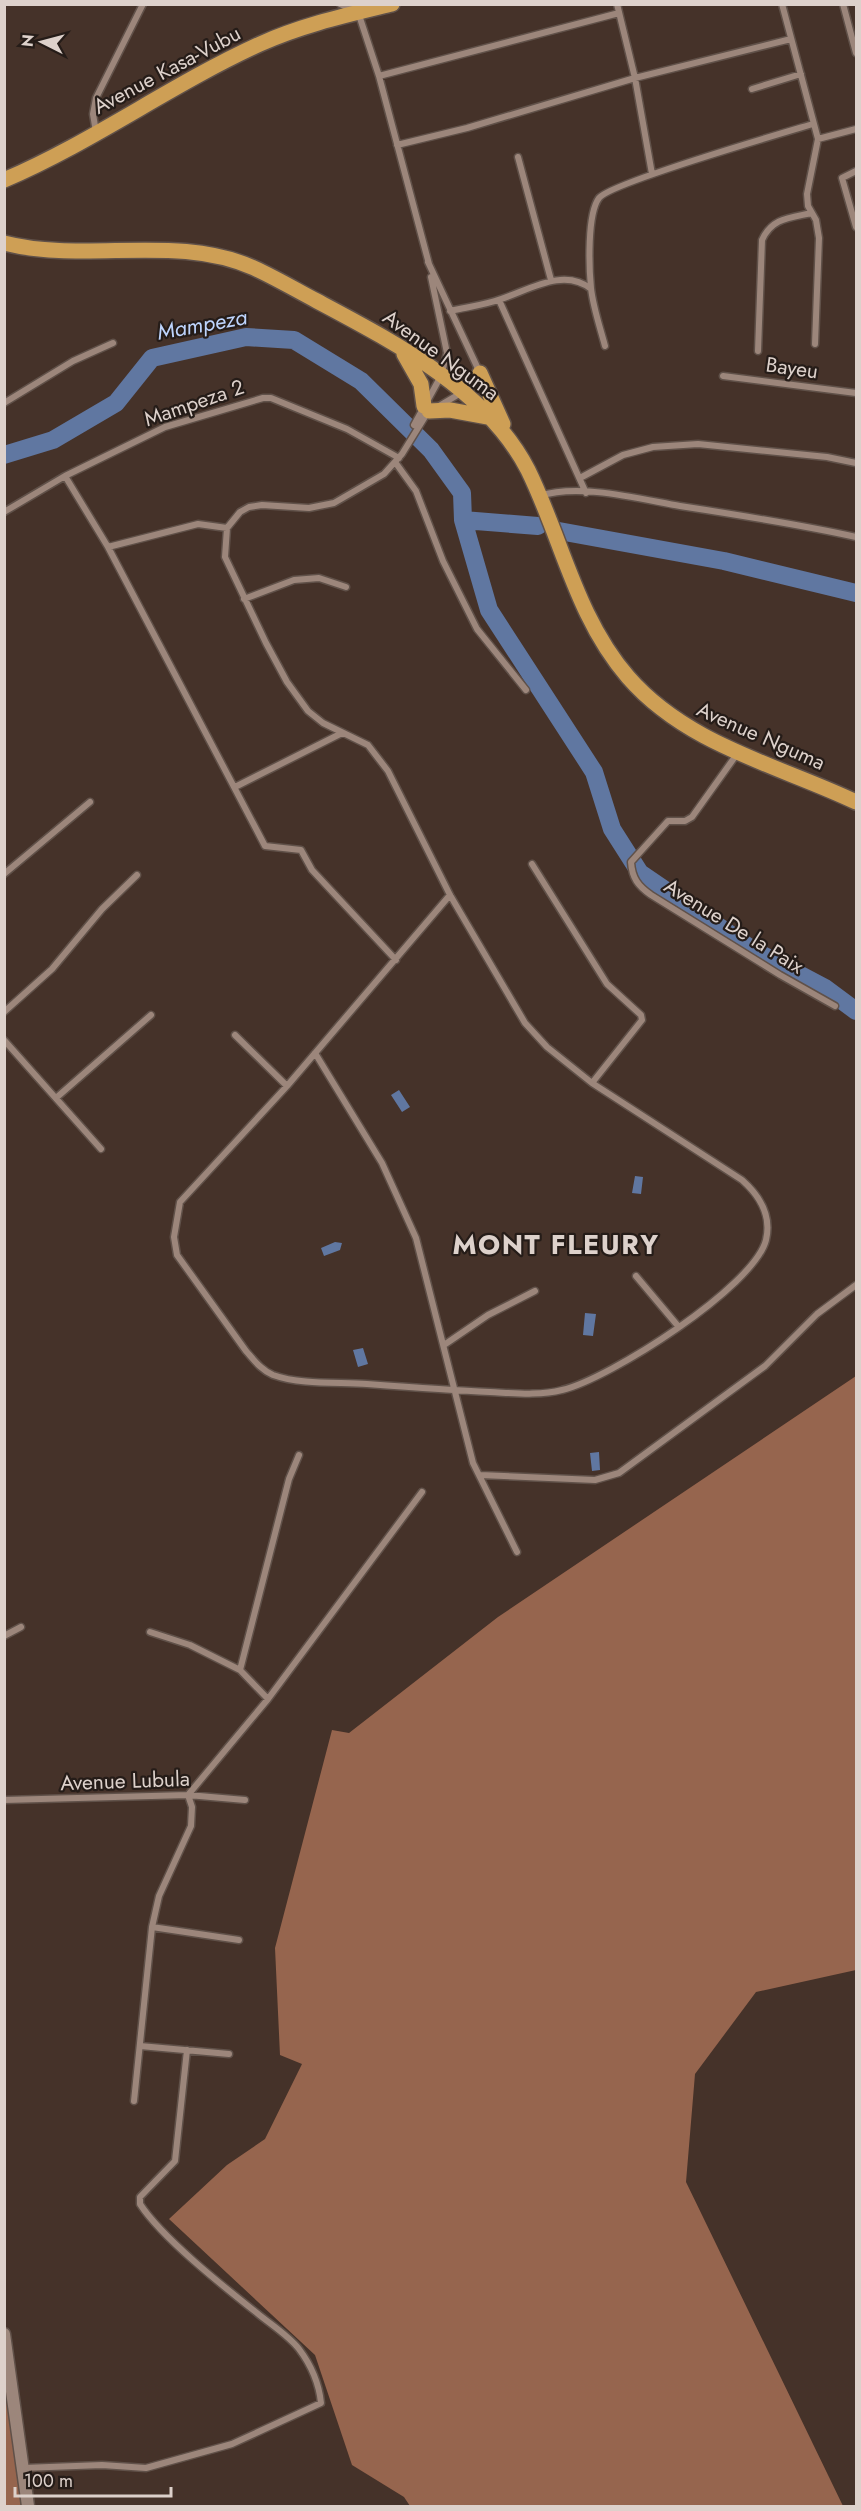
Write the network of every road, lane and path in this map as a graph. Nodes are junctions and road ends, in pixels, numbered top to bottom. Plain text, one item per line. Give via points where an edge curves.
1 (143, 4) edge
2 (340, 4) edge
3 (392, 4) edge
4 (617, 4) edge
5 (782, 4) edge
6 (843, 4) edge
7 (358, 12) junction
8 (619, 13) junction
9 (791, 39) junction
10 (856, 53) edge
11 (801, 74) junction
12 (379, 76) junction
13 (635, 78) junction
14 (752, 89) dead end
15 (813, 124) junction
16 (856, 129) edge
17 (96, 132) junction
18 (818, 139) junction
19 (397, 145) junction
20 (518, 157) dead end
21 (856, 171) edge
22 (652, 174) junction
23 (4, 180) edge
24 (853, 201) edge
25 (812, 213) junction
26 (856, 227) edge
27 (7, 246) edge
28 (428, 262) junction
29 (551, 280) junction
30 (591, 289) junction
31 (499, 300) junction
32 (450, 311) junction
33 (113, 343) dead end
34 (815, 344) dead end
35 (605, 346) dead end
36 (401, 349) junction
37 (758, 351) dead end
38 (480, 373) junction
39 (441, 376) junction
40 (723, 376) dead end
41 (462, 393) junction
42 (856, 393) edge
43 (4, 403) edge
44 (423, 412) junction
45 (492, 418) junction
46 (510, 441) junction
47 (397, 460) junction
48 (856, 463) edge
49 (65, 476) junction
50 (580, 478) junction
51 (586, 493) junction
52 (539, 496) junction
53 (4, 512) edge
54 (227, 528) junction
55 (856, 537) edge
56 (108, 547) junction
57 (346, 587) dead end
58 (244, 599) junction
59 (526, 690) dead end
60 (342, 733) junction
61 (738, 752) junction
62 (236, 787) junction
63 (90, 802) dead end
64 (856, 802) edge
65 (532, 864) dead end
66 (4, 874) edge
67 (137, 875) dead end
68 (450, 895) junction
69 (396, 960) junction
70 (834, 1005) dead end
71 (4, 1012) edge
72 (151, 1015) dead end
73 (236, 1035) dead end
74 (4, 1040) edge
75 (315, 1053) junction
76 (592, 1083) junction
77 (287, 1086) junction
78 (56, 1098) junction
79 (101, 1149) dead end
80 (636, 1276) dead end
81 (856, 1285) edge
82 (535, 1291) dead end
83 (678, 1326) junction
84 (444, 1345) junction
85 (457, 1390) junction
86 (299, 1455) dead end
87 (480, 1475) junction
88 (422, 1492) dead end
89 (517, 1552) dead end
90 (21, 1627) dead end
91 (150, 1632) dead end
92 (4, 1636) edge
93 (240, 1670) junction
94 (268, 1699) junction
95 (188, 1794) junction
96 (4, 1800) edge
97 (245, 1800) dead end
98 (152, 1928) junction
99 (239, 1940) dead end
100 (140, 2046) junction
101 (187, 2050) junction
102 (229, 2054) dead end
103 (134, 2101) dead end
104 (4, 2334) edge
105 (22, 2468) junction
106 (28, 2506) edge

1 - 17 street via 96,98
2 - 7 street
3 - 7 main road, Avenue Kasa-Vubu
4 - 8 street
5 - 9 street
6 - 10 street
7 - 12 street
7 - 17 main road, Avenue Kasa-Vubu via 261,43
8 - 12 street
8 - 13 street
9 - 11 street
9 - 13 street
11 - 14 street
11 - 15 street
12 - 19 street
13 - 19 street
13 - 22 street
15 - 18 street
15 - 22 street
16 - 18 street
17 - 23 main road, Avenue Kasa-Vubu via 44,163
18 - 25 street via 807,194
19 - 28 street
20 - 29 street
21 - 24 street via 842,178
22 - 30 street via 606,191 598,198 591,236
24 - 26 street
25 - 34 street via 819,238
25 - 37 street via 779,220 768,227 762,240
27 - 36 main road, Avenue Nguma via 177,251 236,261 368,328
28 - 32 street
28 - 39 street via 447,342
29 - 30 street via 578,281
29 - 31 street
30 - 35 street
31 - 32 street
31 - 50 street
32 - 38 street
33 - 43 street via 74,361
36 - 39 main road, Avenue Nguma
36 - 44 main road via 421,384
38 - 41 street
38 - 46 main road
39 - 41 main road, Avenue Nguma
39 - 44 street
40 - 42 street, Bayeu
41 - 44 street
41 - 45 main road, Avenue Nguma
44 - 45 main road via 450,410
44 - 47 street
45 - 46 main road, Avenue Nguma
46 - 52 main road, Avenue Nguma
47 - 49 street, Mampeza 2 via 347,429 263,398 176,422
47 - 54 street via 371,483 334,503 309,508 249,507
47 - 59 street via 416,491 443,561 477,629
48 - 50 street via 698,444 653,447 623,455
49 - 53 street, Mampeza 2
49 - 56 street
50 - 51 street
51 - 52 street
51 - 55 street via 772,520
52 - 61 main road, Avenue Nguma via 582,603 603,644 628,677 685,726
54 - 56 street via 198,524
54 - 58 street via 225,556
56 - 62 street
57 - 58 street via 319,578 294,580
58 - 60 street via 287,682 308,711
60 - 62 street
60 - 68 street via 358,737 375,751
61 - 64 main road, Avenue Nguma
61 - 70 street, Avenue De la Paix via 692,817 668,821 633,860 637,884
62 - 69 street via 265,846 301,850 312,870
63 - 66 street
65 - 76 street via 607,984 641,1015 640,1025
67 - 71 street via 102,909 52,969
68 - 69 street
68 - 76 street via 525,1023 547,1047
69 - 75 street
72 - 78 street
73 - 77 street
74 - 78 street
75 - 77 street
75 - 84 street via 381,1163 416,1238
76 - 83 street via 742,1180 763,1204 766,1239 751,1266 704,1309
77 - 85 street via 180,1202 174,1237 177,1255 246,1351 270,1374 327,1382
78 - 79 street
80 - 83 street
81 - 87 street via 817,1314 765,1366 619,1473 595,1480
82 - 84 street
83 - 85 street via 626,1363 570,1388 537,1394
84 - 85 street
85 - 87 street via 473,1463
86 - 93 street
87 - 89 street
88 - 94 street
90 - 92 street
91 - 93 street
93 - 94 street
94 - 95 street
95 - 96 street, Avenue Lubula
95 - 97 street, Avenue Lubula
95 - 98 street via 191,1826 159,1896
98 - 99 street
98 - 100 street
100 - 101 street
100 - 103 street
101 - 102 street
101 - 105 street via 175,2161 140,2197 140,2204 234,2295 297,2346 309,2363 321,2403 232,2444 146,2468
104 - 105 street
105 - 106 street

